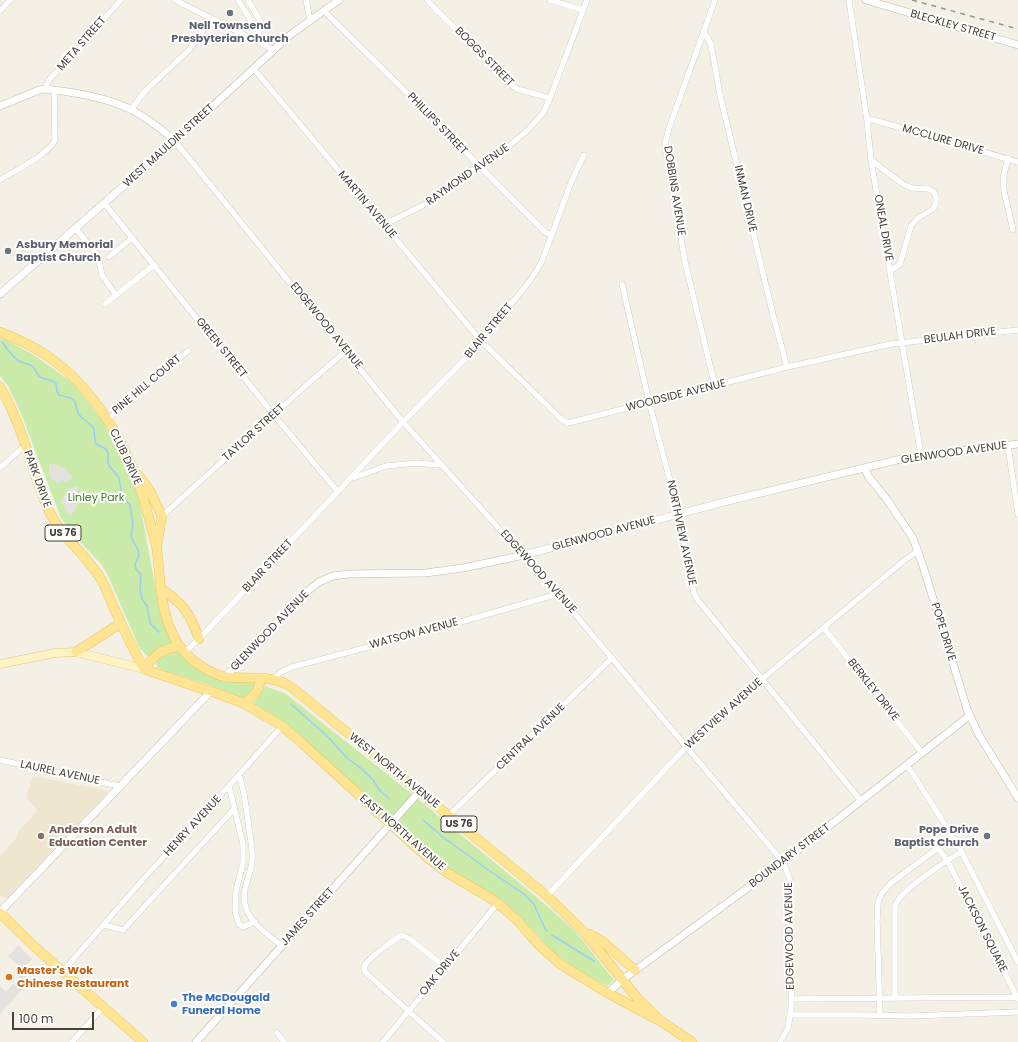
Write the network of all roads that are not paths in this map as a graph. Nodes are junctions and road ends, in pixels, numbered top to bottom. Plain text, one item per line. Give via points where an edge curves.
1 (10, 0) edge
2 (121, 0) edge
3 (175, 0) edge
4 (238, 0) edge
5 (248, 0) edge
6 (306, 0) edge
7 (339, 0) edge
8 (427, 0) edge
9 (550, 0) edge
10 (587, 0) edge
11 (715, 0) edge
12 (848, 0) edge
13 (866, 0) edge
14 (583, 10) junction
15 (324, 11) junction
16 (0, 12) edge
17 (211, 18) junction
18 (310, 20) junction
19 (258, 32) junction
20 (704, 32) junction
21 (263, 44) junction
22 (1018, 45) edge
23 (274, 50) junction
24 (254, 69) junction
25 (45, 89) junction
26 (54, 90) junction
27 (550, 98) junction
28 (0, 106) edge
29 (131, 110) junction
30 (867, 120) junction
31 (174, 140) junction
32 (584, 155) dead end
33 (1008, 158) junction
34 (871, 160) junction
35 (1018, 162) edge
36 (478, 166) junction
37 (0, 180) edge
38 (104, 204) junction
39 (384, 225) junction
40 (76, 229) junction
41 (1013, 230) dead end
42 (551, 235) junction
43 (132, 238) junction
44 (109, 257) dead end
45 (154, 265) junction
46 (890, 270) junction
47 (622, 284) dead end
48 (0, 294) edge
49 (116, 295) junction
50 (105, 304) dead end
51 (1018, 330) edge
52 (0, 332) edge
53 (481, 341) junction
54 (902, 343) junction
55 (188, 351) dead end
56 (346, 351) junction
57 (787, 367) junction
58 (715, 386) junction
59 (0, 387) edge
60 (649, 402) junction
61 (274, 415) junction
62 (107, 420) junction
63 (403, 422) junction
64 (1018, 444) edge
65 (1008, 446) junction
66 (26, 447) junction
67 (921, 455) junction
68 (440, 464) junction
69 (132, 467) junction
70 (0, 468) edge
71 (865, 468) junction
72 (350, 478) junction
73 (338, 492) junction
74 (680, 514) junction
75 (1018, 514) edge
76 (162, 516) junction
77 (156, 549) junction
78 (918, 551) junction
79 (524, 556) junction
80 (160, 588) junction
81 (558, 594) junction
82 (121, 623) junction
83 (824, 628) junction
84 (199, 639) junction
85 (183, 649) junction
86 (76, 652) junction
87 (612, 658) junction
88 (0, 664) edge
89 (144, 669) junction
90 (225, 677) junction
91 (261, 678) junction
92 (762, 679) junction
93 (272, 680) junction
94 (211, 691) junction
95 (243, 703) junction
96 (969, 716) junction
97 (282, 726) junction
98 (687, 746) junction
99 (922, 753) junction
100 (0, 760) edge
101 (907, 765) junction
102 (239, 775) junction
103 (120, 786) junction
104 (229, 786) junction
105 (419, 792) junction
106 (1018, 798) edge
107 (861, 801) junction
108 (234, 809) junction
109 (448, 815) junction
110 (391, 824) junction
111 (952, 835) junction
112 (938, 848) junction
113 (961, 852) junction
114 (947, 860) junction
115 (783, 862) junction
116 (547, 896) junction
117 (498, 903) junction
118 (0, 913) edge
119 (255, 922) junction
120 (104, 925) junction
121 (584, 931) junction
122 (282, 946) junction
123 (1018, 962) edge
124 (445, 967) junction
125 (635, 970) junction
126 (63, 971) junction
127 (622, 980) junction
128 (608, 993) junction
129 (880, 998) junction
130 (895, 998) junction
131 (1018, 998) edge
132 (792, 999) junction
133 (103, 1007) junction
134 (408, 1011) junction
135 (1018, 1012) edge
136 (790, 1015) junction
137 (880, 1015) junction
138 (662, 1022) junction
139 (277, 1033) dead end
140 (72, 1042) edge
141 (143, 1042) edge
142 (196, 1042) edge
143 (284, 1042) edge
144 (383, 1042) edge
145 (443, 1042) edge
146 (692, 1042) edge
147 (780, 1042) edge

1 - 16 street
2 - 25 street, META STREET via 49,80
3 - 17 street
4 - 19 street
5 - 19 street via 263,27
6 - 18 street
7 - 15 street, WEST MAULDIN STREET
8 - 27 street, BOGGS STREET via 510,84 517,89
9 - 14 street
10 - 14 street, RAYMOND AVENUE
11 - 20 street, DOBBINS AVENUE
12 - 30 street, ONEAL DRIVE
13 - 22 street, BLECKLEY STREET
14 - 27 street, RAYMOND AVENUE
15 - 18 street, WEST MAULDIN STREET
15 - 36 street, PHILLIPS STREET
17 - 21 street
17 - 29 street via 189,50 145,91
18 - 23 street, WEST MAULDIN STREET
19 - 21 street
20 - 57 street, INMAN DRIVE via 711,44 722,102
20 - 58 street, DOBBINS AVENUE via 665,143 686,262
21 - 23 street
23 - 24 street, WEST MAULDIN STREET
24 - 31 street, WEST MAULDIN STREET
24 - 39 street, MARTIN AVENUE
25 - 26 street
25 - 28 street
26 - 29 street via 114,103
26 - 37 street via 53,146
27 - 36 street, RAYMOND AVENUE via 543,112 527,131
29 - 31 street
30 - 33 street, MCCLURE DRIVE
30 - 34 street, ONEAL DRIVE
31 - 38 street, WEST MAULDIN STREET
31 - 56 street, EDGEWOOD AVENUE
32 - 42 street, BLAIR STREET
33 - 35 street, MCCLURE DRIVE
33 - 41 street via 1003,178
34 - 46 street, ONEAL DRIVE
34 - 46 street via 903,184 912,188 929,188 936,198 933,209 918,218 911,226 900,264
36 - 39 street, RAYMOND AVENUE via 436,199
36 - 42 street, PHILLIPS STREET
38 - 40 street, WEST MAULDIN STREET
38 - 43 street, GREEN STREET
39 - 53 street, MARTIN AVENUE
40 - 48 street, WEST MAULDIN STREET
40 - 49 street via 98,256 102,275
42 - 53 street, BLAIR STREET via 537,270
43 - 44 street
43 - 45 street, GREEN STREET
45 - 49 street
45 - 61 street, GREEN STREET
46 - 54 street, ONEAL DRIVE
47 - 60 street, NORTHVIEW AVENUE
49 - 50 street
51 - 54 street, BEULAH DRIVE
52 - 62 main road, CLUB DRIVE / US 76 via 53,360 84,389
53 - 60 street, WOODSIDE AVENUE via 568,423
53 - 63 street, BLAIR STREET
54 - 57 street, WOODSIDE AVENUE
54 - 67 street, ONEAL DRIVE
55 - 62 street, PINE HILL COURT
56 - 61 street, TAYLOR STREET
56 - 63 street, EDGEWOOD AVENUE
57 - 58 street, WOODSIDE AVENUE
58 - 60 street, WOODSIDE AVENUE
59 - 66 main road, PARK DRIVE / US 76 via 8,400
60 - 74 street, NORTHVIEW AVENUE
61 - 73 street, GREEN STREET
61 - 76 street, TAYLOR STREET
62 - 69 main road, CLUB DRIVE / US 76
63 - 68 street, EDGEWOOD AVENUE
63 - 72 street, BLAIR STREET
64 - 65 street, GLENWOOD AVENUE
65 - 67 street, GLENWOOD AVENUE
65 - 75 street
66 - 70 street
66 - 82 main road, PARK DRIVE / US 76 via 50,512 71,543 100,576
67 - 71 street, GLENWOOD AVENUE
68 - 72 street via 386,466
68 - 79 street, EDGEWOOD AVENUE
69 - 76 main road via 149,489
69 - 77 main road, CLUB DRIVE / US 76 via 146,507
71 - 74 street, GLENWOOD AVENUE
71 - 78 street, POPE DRIVE via 868,476 910,533
72 - 73 street, BLAIR STREET
73 - 84 street, BLAIR STREET
74 - 79 street, GLENWOOD AVENUE
74 - 92 street, NORTHVIEW AVENUE via 694,593
76 - 77 main road
77 - 80 main road, CLUB DRIVE / US 76
78 - 83 street, WESTVIEW AVENUE
78 - 96 street, POPE DRIVE
79 - 81 street, EDGEWOOD AVENUE
79 - 90 street, GLENWOOD AVENUE via 425,573 333,576 319,582 300,597
80 - 84 main road via 184,608 193,622
80 - 85 main road, CLUB DRIVE / US 76 via 167,620
81 - 87 street, EDGEWOOD AVENUE
81 - 93 street, WATSON AVENUE via 292,667
82 - 86 main road
82 - 89 main road, PARK DRIVE / US 76
83 - 92 street, WESTVIEW AVENUE
83 - 99 street, BERKLEY DRIVE
84 - 85 street, BLAIR STREET
85 - 89 main road via 170,648 160,652
85 - 90 main road, US 76 via 204,668
86 - 88 main road via 55,653
86 - 89 main road
87 - 98 street, EDGEWOOD AVENUE
87 - 109 street, CENTRAL AVENUE
89 - 94 main road, US 76
90 - 91 main road, WEST NORTH AVENUE / US 76
91 - 93 main road, WEST NORTH AVENUE / US 76
91 - 95 main road via 257,693
92 - 98 street, WESTVIEW AVENUE
92 - 107 street, NORTHVIEW AVENUE
93 - 105 main road, WEST NORTH AVENUE / US 76 via 286,684 305,698
94 - 95 main road, EAST NORTH AVENUE / US 76
94 - 103 street
95 - 97 main road, EAST NORTH AVENUE / US 76
96 - 99 street, BOUNDARY STREET
96 - 106 street, POPE DRIVE
97 - 102 street, HENRY AVENUE
97 - 110 main road, EAST NORTH AVENUE / US 76
98 - 115 street, EDGEWOOD AVENUE
98 - 116 street, WESTVIEW AVENUE
99 - 101 street, BOUNDARY STREET
100 - 103 street, LAUREL AVENUE
101 - 107 street, BOUNDARY STREET
101 - 111 street, JACKSON SQUARE
102 - 104 street, HENRY AVENUE
102 - 119 street via 253,859 244,889 244,898 247,910
103 - 118 street
104 - 108 street
104 - 120 street, HENRY AVENUE
105 - 109 main road, WEST NORTH AVENUE / US 76
105 - 110 street, JAMES STREET
107 - 115 street, BOUNDARY STREET
108 - 119 street via 243,844 243,863 236,891 235,911 239,924 243,927
108 - 120 street, HENRY AVENUE via 123,930
109 - 116 main road, WEST NORTH AVENUE / US 76
110 - 117 main road, EAST NORTH AVENUE / US 76 via 446,872
110 - 122 street, JAMES STREET
111 - 112 street
111 - 113 street, JACKSON SQUARE
112 - 114 street, JACKSON SQUARE
112 - 129 street via 891,883 881,894 877,921
113 - 114 street
113 - 123 street, JACKSON SQUARE
114 - 130 street via 896,901
114 - 131 street, JACKSON SQUARE
115 - 125 street, BOUNDARY STREET
115 - 132 street, EDGEWOOD AVENUE via 790,880
116 - 121 main road, WEST NORTH AVENUE / US 76
117 - 124 street, OAK DRIVE
117 - 128 main road, EAST NORTH AVENUE / US 76 via 560,964
118 - 126 main road
119 - 122 street
120 - 126 street, HENRY AVENUE
121 - 125 main road via 602,941
121 - 127 main road, WEST NORTH AVENUE / US 76
122 - 142 street, JAMES STREET
124 - 134 street, OAK DRIVE
124 - 134 street via 402,935 364,966 364,971
125 - 127 street, BOUNDARY STREET
126 - 133 main road
127 - 128 street, BOUNDARY STREET
127 - 138 main road, WEST NORTH AVENUE / US 76
128 - 138 main road, EAST NORTH AVENUE / US 76
129 - 130 street, JACKSON SQUARE
129 - 132 street, JACKSON SQUARE
129 - 137 street
130 - 131 street, JACKSON SQUARE
132 - 136 street, EDGEWOOD AVENUE
133 - 140 street
133 - 141 main road
134 - 144 street, OAK DRIVE
134 - 145 street
135 - 137 street
136 - 137 street
136 - 147 street, EDGEWOOD AVENUE via 788,1028
138 - 146 main road, EAST NORTH AVENUE / US 76
139 - 143 street

